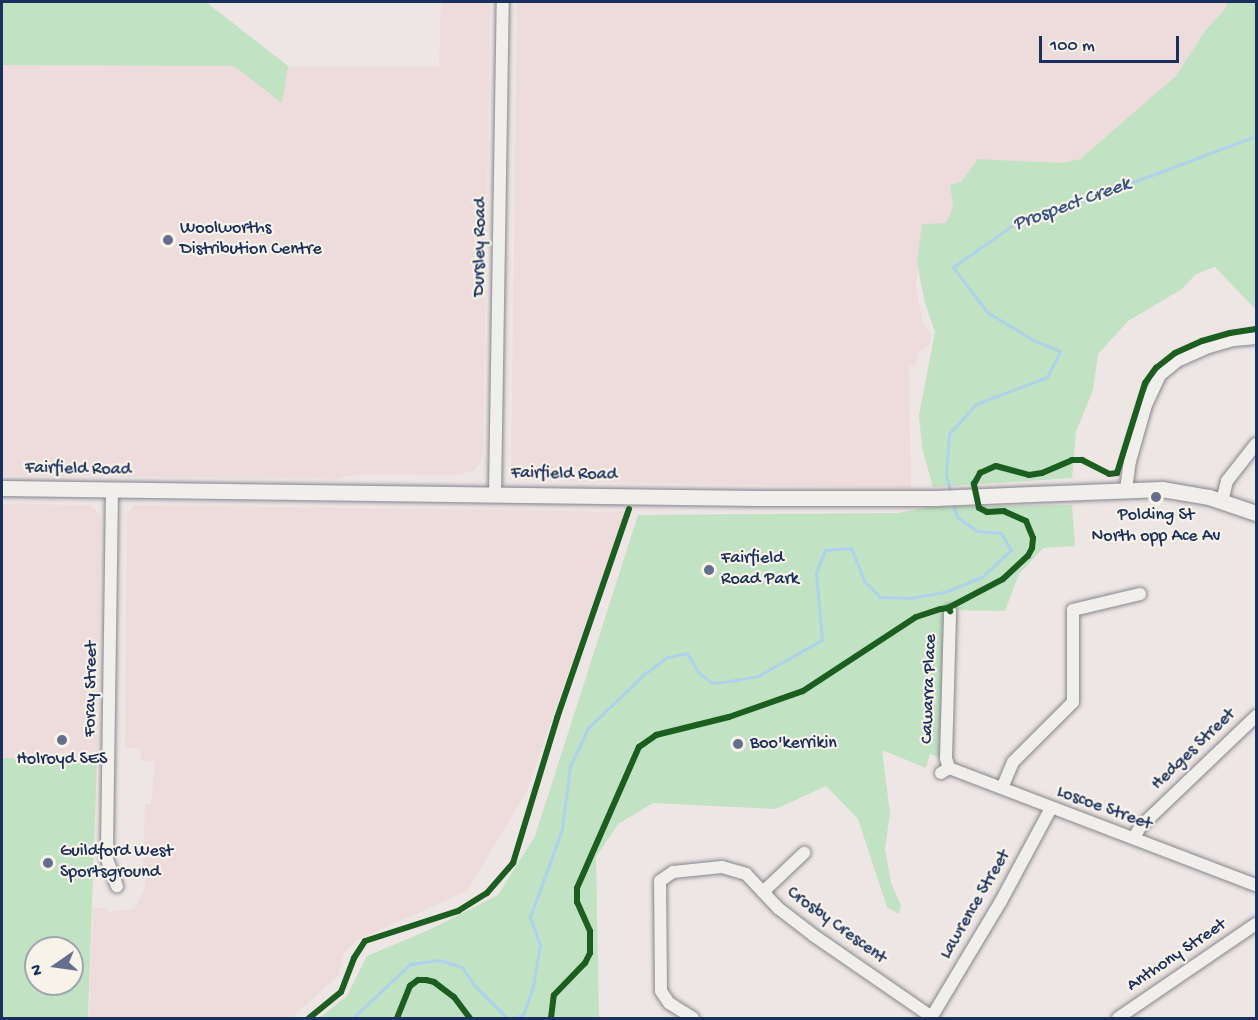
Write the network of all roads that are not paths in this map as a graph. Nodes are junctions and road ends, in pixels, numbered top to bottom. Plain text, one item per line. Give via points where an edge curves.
1 (503, 2) edge
2 (1257, 338) edge
3 (1257, 444) edge
4 (2, 488) edge
5 (1126, 489) junction
6 (112, 490) junction
7 (495, 494) junction
8 (1222, 501) junction
9 (1257, 513) edge
10 (1140, 594) dead end
11 (950, 610) dead end
12 (1257, 716) edge
13 (945, 770) joint
14 (1002, 788) junction
15 (1051, 808) junction
16 (1134, 838) junction
17 (804, 854) dead end
18 (1257, 885) edge
19 (117, 886) dead end
20 (763, 892) junction
21 (1257, 924) edge
22 (693, 1018) edge
23 (932, 1018) edge
24 (1118, 1018) edge

1 - 7 street, Dursley Road
2 - 5 street via 1209,347 1177,361 1160,375 1146,405
3 - 8 street via 1227,481
4 - 6 main road, Fairfield Road
5 - 7 main road, Fairfield Road via 935,498
5 - 8 main road, Fairfield Road via 1182,492
6 - 7 main road, Fairfield Road
6 - 19 street, Foray Street via 107,859
8 - 9 main road, Fairfield Road
10 - 14 street via 1073,610 1073,702 1013,762
11 - 13 street, Cawarra Place
12 - 16 street, Hedges Street via 1140,827
13 - 14 street, Loscoe Street
14 - 15 street, Loscoe Street
15 - 16 street, Loscoe Street
15 - 23 street, Lawrence Street
16 - 18 street, Loscoe Street
17 - 20 street
20 - 22 street, Crosby Crescent via 746,874 722,867 673,872 660,881 661,991 669,1003
20 - 23 street, Crosby Crescent via 813,935
21 - 24 street, Anthony Street

